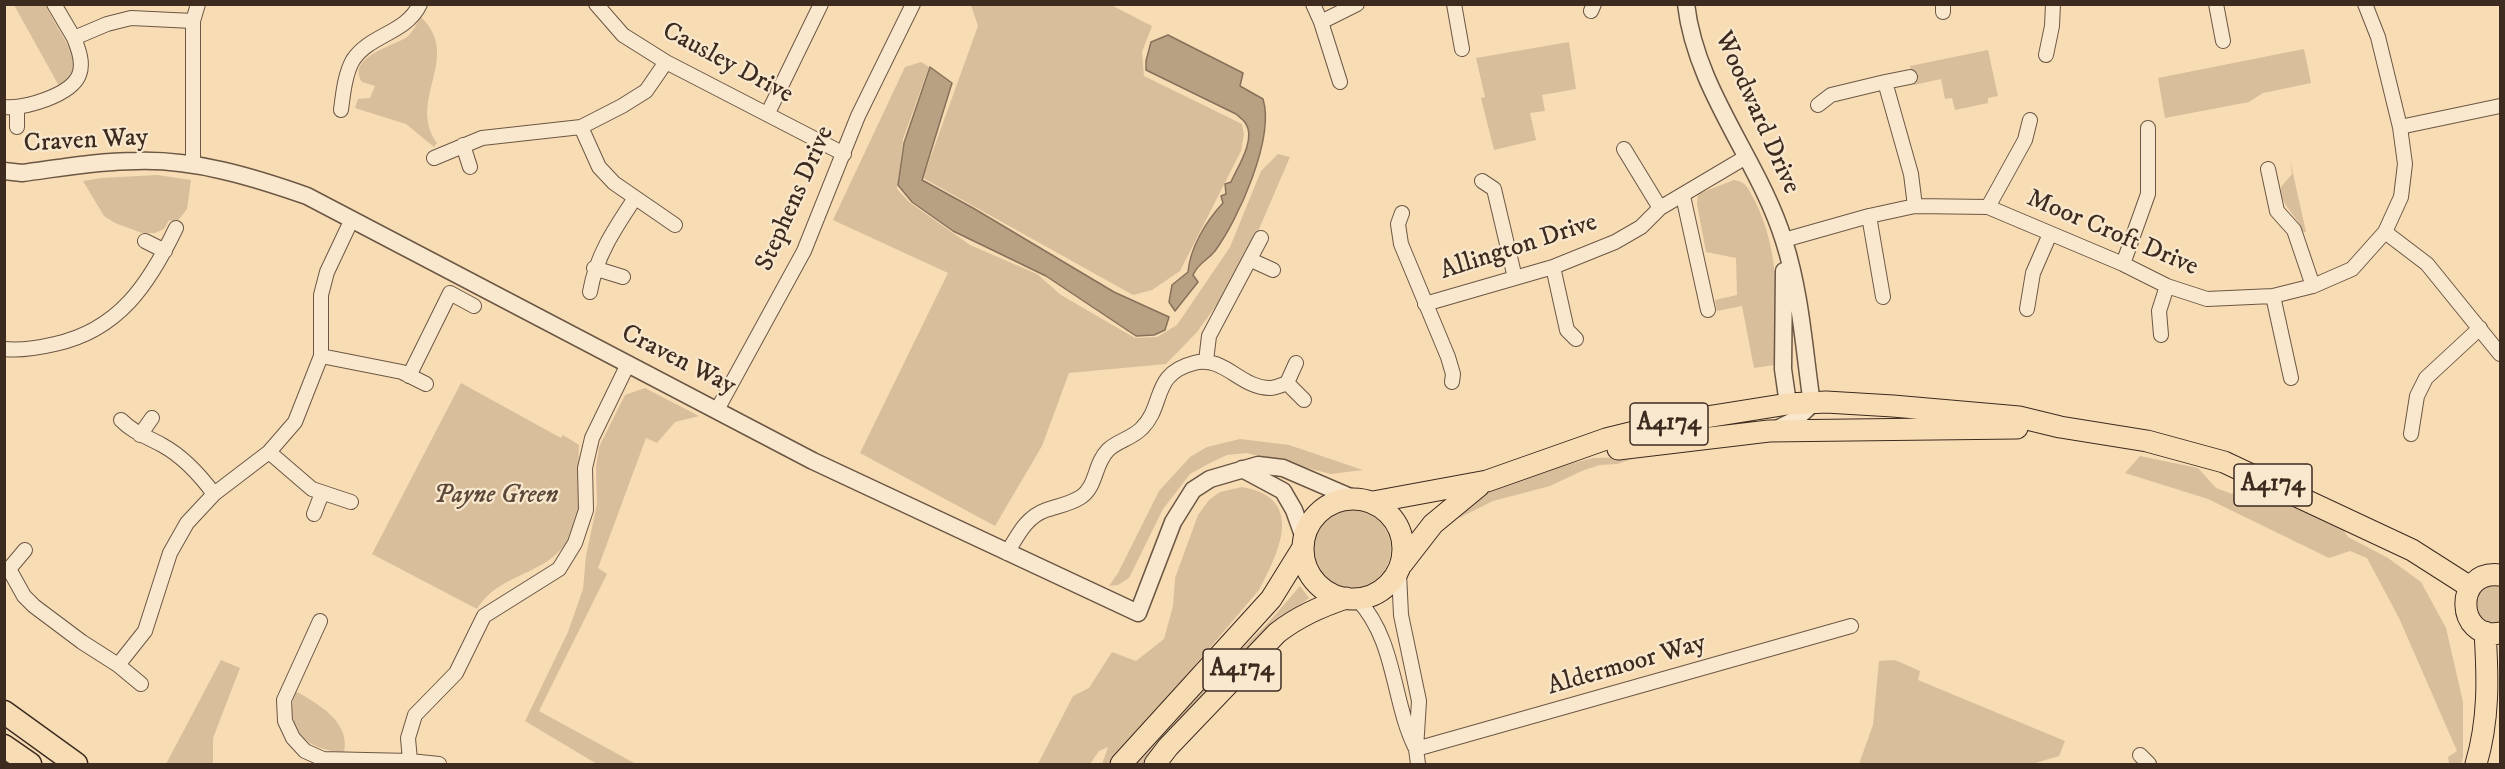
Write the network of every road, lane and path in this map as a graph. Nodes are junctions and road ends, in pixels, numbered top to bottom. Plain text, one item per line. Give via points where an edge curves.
1 (54, 4) edge
2 (198, 4) edge
3 (420, 4) edge
4 (821, 4) edge
5 (913, 4) edge
6 (1313, 4) edge
7 (1357, 4) edge
8 (1454, 4) edge
9 (1686, 4) edge
10 (2053, 4) edge
11 (2216, 4) edge
12 (2371, 6) edge
13 (603, 7) edge
14 (130, 11) edge
15 (193, 21) junction
16 (1321, 22) junction
17 (74, 38) junction
18 (2223, 41) dead end
19 (1461, 49) dead end
20 (2046, 55) dead end
21 (666, 62) junction
22 (1910, 78) dead end
23 (1340, 82) dead end
24 (1885, 82) junction
25 (1818, 105) dead end
26 (2500, 106) edge
27 (11, 107) edge
28 (341, 110) dead end
29 (768, 113) junction
30 (2030, 120) dead end
31 (17, 127) dead end
32 (581, 127) junction
33 (2400, 127) junction
34 (2148, 128) dead end
35 (463, 145) junction
36 (1624, 149) dead end
37 (844, 154) junction
38 (1746, 157) junction
39 (434, 158) dead end
40 (193, 165) junction
41 (470, 167) dead end
42 (2268, 169) dead end
43 (4, 171) edge
44 (1482, 181) dead end
45 (1683, 196) junction
46 (635, 198) junction
47 (1915, 206) junction
48 (1988, 207) junction
49 (1660, 208) junction
50 (1402, 213) dead end
51 (1869, 216) junction
52 (352, 219) junction
53 (675, 225) dead end
54 (176, 228) dead end
55 (2385, 232) junction
56 (2050, 234) junction
57 (1261, 238) dead end
58 (1784, 240) junction
59 (145, 241) dead end
60 (165, 251) junction
61 (1251, 260) junction
62 (2123, 264) junction
63 (1553, 267) junction
64 (594, 268) junction
65 (1273, 270) dead end
66 (623, 277) dead end
67 (1515, 278) junction
68 (2167, 286) junction
69 (2313, 286) junction
70 (590, 292) dead end
71 (2273, 296) junction
72 (1883, 297) dead end
73 (1425, 304) junction
74 (474, 306) dead end
75 (2028, 309) dead end
76 (1708, 310) dead end
77 (2480, 328) junction
78 (2160, 335) dead end
79 (1576, 339) dead end
80 (4, 349) edge
81 (2500, 354) edge
82 (321, 356) junction
83 (1206, 360) junction
84 (1296, 363) dead end
85 (627, 364) junction
86 (409, 376) junction
87 (2291, 378) dead end
88 (1452, 382) dead end
89 (1287, 383) junction
90 (426, 384) dead end
91 (1304, 400) dead end
92 (1801, 406) junction
93 (717, 410) junction
94 (152, 418) dead end
95 (121, 420) dead end
96 (2060, 428) junction
97 (1950, 430) junction
98 (1773, 431) junction
99 (2412, 434) dead end
100 (140, 435) junction
101 (269, 452) junction
102 (1555, 458) junction
103 (1242, 469) junction
104 (1487, 481) junction
105 (322, 493) junction
106 (214, 494) junction
107 (1364, 501) junction
108 (351, 502) dead end
109 (314, 514) dead end
110 (1303, 543) junction
111 (25, 550) dead end
112 (1007, 553) junction
113 (7, 568) edge
114 (1400, 568) junction
115 (2500, 575) edge
116 (2470, 587) junction
117 (1352, 599) junction
118 (320, 621) dead end
119 (1851, 626) dead end
120 (2493, 632) edge
121 (118, 664) junction
122 (141, 684) dead end
123 (4, 712) edge
124 (4, 746) edge
125 (1416, 749) junction
126 (410, 761) junction
127 (30, 765) edge
128 (76, 765) edge
129 (439, 765) edge
130 (1120, 765) edge
131 (1155, 765) edge
132 (1418, 765) edge
133 (2476, 765) edge

1 - 17 street
2 - 15 street
3 - 28 street via 404,25 369,44 353,61
4 - 29 street
5 - 37 street, Stephens Drive via 858,116
6 - 16 street
7 - 16 street
8 - 19 street
9 - 38 street, Woodward Drive via 1700,62
10 - 20 street
11 - 18 street
12 - 33 street, Moor Croft Drive
13 - 21 street, Causley Drive via 623,35
14 - 15 street
14 - 17 street
15 - 40 street
16 - 23 street
17 - 27 street via 80,52 80,74 70,88
21 - 29 street, Causley Drive
21 - 32 street via 646,91
22 - 24 street
24 - 25 street via 1831,95
24 - 47 street via 1911,174
26 - 33 street
27 - 31 street
29 - 37 street, Causley Drive
30 - 48 street via 2025,140
32 - 35 street via 482,138
32 - 46 street via 599,167
33 - 55 street, Moor Croft Drive via 2405,164 2401,197
34 - 62 street via 2148,194
35 - 39 street
35 - 41 street
36 - 49 street
37 - 93 street, Stephens Drive via 804,251
38 - 45 street, Allington Drive
38 - 58 street, Woodward Drive
40 - 43 street, Craven Way via 137,160 22,173
40 - 52 street, Craven Way via 258,178 307,196
42 - 69 street via 2277,211 2294,230
44 - 67 street via 1494,189
45 - 49 street, Allington Drive
45 - 76 street
46 - 53 street
46 - 64 street
47 - 48 street, Moor Croft Drive
47 - 51 street, Moor Croft Drive
48 - 56 street, Moor Croft Drive
49 - 63 street, Allington Drive via 1641,227 1615,242
50 - 73 street, Allington Drive via 1398,224 1401,244
51 - 58 street, Moor Croft Drive
51 - 72 street
52 - 82 street via 321,295
52 - 85 street, Craven Way
54 - 60 street
55 - 69 street, Moor Croft Drive via 2352,269
55 - 77 street via 2427,264
56 - 62 street, Moor Croft Drive
56 - 75 street via 2033,273
57 - 61 street
58 - 92 street, Woodward Drive via 1797,296
58 - 92 street, Woodward Drive via 1783,369
59 - 60 street
60 - 80 street via 142,289 105,324 78,339 24,350
61 - 65 street
61 - 83 street via 1209,336
62 - 68 street, Moor Croft Drive
63 - 67 street, Allington Drive
63 - 79 street via 1567,330
64 - 66 street
64 - 70 street
67 - 73 street, Allington Drive
68 - 71 street, Moor Croft Drive via 2207,299
68 - 78 street via 2159,311
69 - 71 street, Moor Croft Drive
71 - 87 street
73 - 88 street, Allington Drive via 1454,374
74 - 86 street via 450,293
77 - 81 street
77 - 99 street via 2426,378 2417,396
82 - 86 street
82 - 101 street via 295,422
83 - 89 street via 1222,365 1248,383 1271,388
83 - 112 street via 1169,376 1143,427 1108,449 1098,464 1094,482 1082,496 1025,522
84 - 89 street
85 - 93 street, Craven Way
85 - 126 street via 592,438 585,468 586,510 575,543 559,569 484,616 456,673 415,715 408,738
86 - 90 street
89 - 91 street
92 - 96 main road, A4174 via 1893,406 2019,417
92 - 97 main road, A4174 via 1814,416 1832,419 1885,420
92 - 98 street via 1795,420
92 - 102 main road, A4174 via 1675,422 1606,439
93 - 112 street, Craven Way via 813,461
94 - 100 street
95 - 100 street
96 - 97 main road, A4174
96 - 116 main road, A4174 via 2147,441 2224,462 2412,550
97 - 98 main road, A4174
98 - 102 main road, A4174
100 - 106 street via 181,458 199,473
101 - 105 street
101 - 106 street
102 - 104 main road, A4174
103 - 107 street, Craven Way via 1258,465 1283,468
103 - 110 street via 1283,490 1294,510
103 - 112 street, Craven Way via 1210,479 1193,490 1173,522 1138,613
104 - 107 main road, A4174
104 - 114 main road, A4174 via 1433,524
105 - 108 street
105 - 109 street
106 - 121 street via 188,523 170,553 145,631
107 - 110 main road, A4174 via 1339,500 1323,508 1311,521
107 - 114 main road via 1388,512 1398,525 1404,551
110 - 117 main road via 1306,567 1320,588 1334,597
110 - 130 main road, A4174 via 1271,599
111 - 113 street
113 - 121 street via 34,606
114 - 117 main road, A4174 via 1392,583 1375,596
114 - 125 street via 1401,615 1419,701
115 - 116 main road via 2486,576
116 - 120 main road via 2466,609 2470,620
117 - 125 street via 1369,611 1376,625 1390,661 1406,728
117 - 131 main road, A4174 via 1313,610 1277,633
118 - 126 street via 284,700 285,721 293,738 305,751 323,759
119 - 125 street, Aldermoor Way
120 - 133 main road via 2488,698
121 - 122 street
123 - 128 highway
124 - 127 highway
125 - 132 street
126 - 129 street

